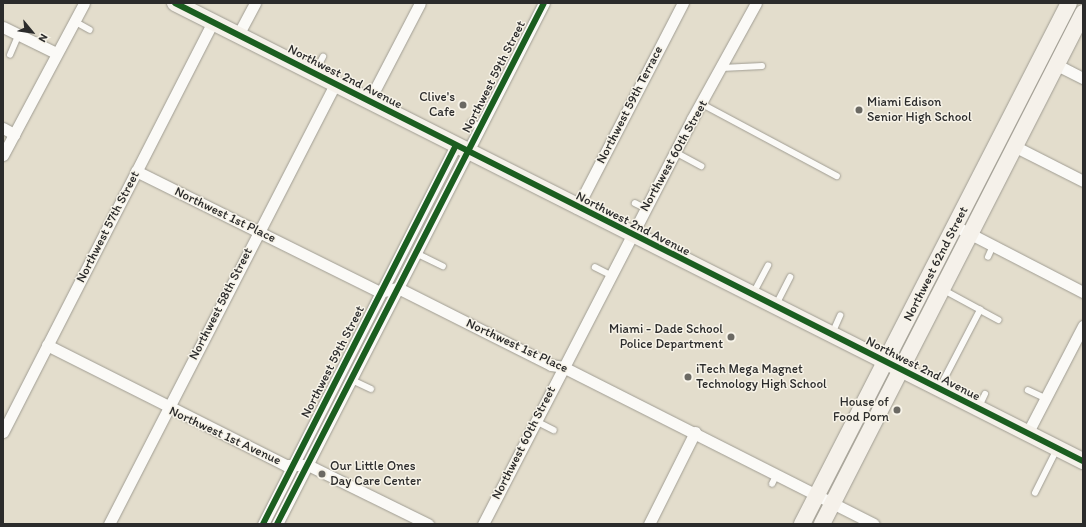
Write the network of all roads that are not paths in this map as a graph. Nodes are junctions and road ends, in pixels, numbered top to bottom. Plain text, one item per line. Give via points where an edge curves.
1 (84, 3) edge
2 (255, 3) edge
3 (420, 3) edge
4 (544, 3) edge
5 (683, 3) edge
6 (756, 3) edge
7 (1069, 3) edge
8 (183, 5) edge
9 (1083, 13) edge
10 (74, 21) junction
11 (213, 22) junction
12 (3, 26) edge
13 (90, 30) dead end
14 (19, 34) junction
15 (238, 35) junction
16 (56, 53) junction
17 (10, 55) dead end
18 (323, 57) dead end
19 (1057, 65) junction
20 (762, 66) dead end
21 (722, 68) junction
22 (314, 74) junction
23 (1083, 78) edge
24 (335, 84) junction
25 (369, 101) junction
26 (702, 104) junction
27 (3, 128) edge
28 (14, 134) junction
29 (1016, 147) junction
30 (462, 149) junction
31 (675, 152) junction
32 (3, 155) edge
33 (701, 166) dead end
34 (136, 171) junction
35 (838, 176) dead end
36 (1083, 181) edge
37 (635, 203) dead end
38 (577, 208) junction
39 (645, 208) junction
40 (955, 226) junction
41 (258, 232) junction
42 (632, 235) junction
43 (971, 235) junction
44 (993, 246) junction
45 (416, 253) junction
46 (988, 257) dead end
47 (443, 266) dead end
48 (768, 266) dead end
49 (595, 267) dead end
50 (611, 275) junction
51 (790, 277) dead end
52 (398, 288) junction
53 (942, 290) junction
54 (380, 292) junction
55 (1083, 292) edge
56 (752, 296) junction
57 (775, 307) junction
58 (980, 310) junction
59 (840, 316) dead end
60 (999, 320) dead end
61 (1083, 326) edge
62 (831, 336) junction
63 (47, 346) junction
64 (885, 363) junction
65 (563, 367) junction
66 (901, 371) junction
67 (352, 380) junction
68 (371, 390) dead end
69 (938, 390) junction
70 (1028, 390) dead end
71 (985, 394) dead end
72 (1045, 398) junction
73 (169, 409) junction
74 (978, 409) junction
75 (535, 421) junction
76 (554, 430) dead end
77 (3, 432) edge
78 (695, 432) junction
79 (1027, 434) junction
80 (1057, 449) junction
81 (1083, 461) edge
82 (308, 465) junction
83 (291, 467) junction
84 (777, 474) junction
85 (772, 484) dead end
86 (1035, 492) dead end
87 (817, 494) junction
88 (833, 503) junction
89 (109, 524) edge
90 (263, 524) edge
91 (277, 524) edge
92 (428, 524) edge
93 (483, 524) edge
94 (649, 524) edge
95 (802, 524) edge
96 (822, 524) edge
97 (874, 524) edge

1 - 10 street
2 - 15 street
3 - 25 street
4 - 30 street, Northwest 59th Street
5 - 38 street, Northwest 59th Terrace
6 - 21 street, Northwest 60th Street
7 - 40 main road, Northwest 62nd Street
8 - 11 main road, Northwest 2nd Avenue
9 - 19 main road, Northwest 62nd Street
10 - 13 lane
10 - 16 street
11 - 15 main road, Northwest 2nd Avenue
11 - 34 street, Northwest 57th Street
12 - 14 street
14 - 16 street
14 - 17 lane
15 - 22 main road, Northwest 2nd Avenue
16 - 28 street
18 - 22 lane
19 - 23 street
19 - 29 main road, Northwest 62nd Street
20 - 21 lane
21 - 26 street, Northwest 60th Street
22 - 24 main road, Northwest 2nd Avenue
24 - 25 main road, Northwest 2nd Avenue
24 - 41 street, Northwest 58th Street
25 - 30 main road, Northwest 2nd Avenue
26 - 31 street, Northwest 60th Street
26 - 35 lane
27 - 28 street
28 - 32 street
29 - 36 street
29 - 43 main road, Northwest 62nd Street
30 - 38 main road, Northwest 2nd Avenue
30 - 45 street, Northwest 59th Street
30 - 54 street, Northwest 59th Street
31 - 33 lane
31 - 39 street, Northwest 60th Street
34 - 41 street, Northwest 1st Place
34 - 63 street, Northwest 57th Street
37 - 39 lane
38 - 42 main road, Northwest 2nd Avenue
39 - 42 street, Northwest 60th Street
40 - 43 street
40 - 64 main road, Northwest 62nd Street
41 - 54 street, Northwest 1st Place
41 - 73 street, Northwest 58th Street
42 - 50 street, Northwest 60th Street
42 - 56 main road, Northwest 2nd Avenue
43 - 44 street
43 - 53 main road, Northwest 62nd Street
44 - 46 lane
44 - 55 street
45 - 47 lane
45 - 52 street, Northwest 59th Street
48 - 56 lane
49 - 50 lane
50 - 65 street, Northwest 60th Street
51 - 57 lane
52 - 54 street
52 - 65 street, Northwest 1st Place via 551,365
52 - 67 street, Northwest 59th Street
53 - 58 lane
53 - 66 main road, Northwest 62nd Street
54 - 83 street, Northwest 59th Street
56 - 57 main road, Northwest 2nd Avenue
57 - 62 main road, Northwest 2nd Avenue
58 - 60 lane
58 - 69 lane
59 - 62 lane
61 - 72 street
62 - 64 main road, Northwest 2nd Avenue
63 - 73 street, Northwest 1st Avenue
63 - 77 street, Northwest 57th Street
64 - 66 main road, Northwest 2nd Avenue
64 - 87 main road, Northwest 62nd Street
65 - 75 street, Northwest 60th Street
65 - 78 street, Northwest 1st Place
66 - 69 main road, Northwest 2nd Avenue
66 - 88 main road, Northwest 62nd Street
67 - 68 lane
67 - 82 street, Northwest 59th Street
69 - 74 main road, Northwest 2nd Avenue
70 - 72 lane
71 - 74 lane
72 - 79 street
73 - 83 street, Northwest 1st Avenue
73 - 89 street, Northwest 58th Street
74 - 79 main road, Northwest 2nd Avenue
75 - 76 lane
75 - 93 street, Northwest 60th Street
78 - 84 street, Northwest 1st Place
78 - 94 street
79 - 80 main road, Northwest 2nd Avenue
80 - 81 main road, Northwest 2nd Avenue
80 - 86 lane
82 - 83 street, Northwest 1st Avenue
82 - 91 street, Northwest 59th Street
82 - 92 street
83 - 90 street, Northwest 59th Street
84 - 85 lane
84 - 87 street, Northwest 1st Place
87 - 88 street, Northwest 1st Place
87 - 95 main road, Northwest 62nd Street
88 - 96 main road, Northwest 62nd Street
88 - 97 street, Northwest 1st Place

